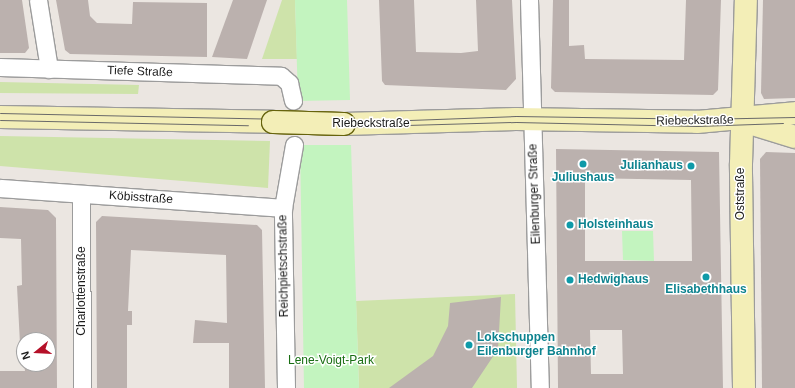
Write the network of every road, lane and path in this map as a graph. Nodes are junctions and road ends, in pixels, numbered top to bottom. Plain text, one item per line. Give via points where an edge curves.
1 (38, 0) edge
2 (530, 0) edge
3 (746, 0) edge
4 (0, 67) edge
5 (49, 69) junction
6 (293, 101) dead end
7 (795, 113) edge
8 (0, 117) edge
9 (532, 119) junction
10 (741, 121) junction
11 (795, 137) edge
12 (294, 145) dead end
13 (0, 188) edge
14 (81, 194) junction
15 (283, 208) junction
16 (82, 388) edge
17 (286, 388) edge
18 (540, 388) edge
19 (744, 388) edge

1 - 5 street
2 - 9 street, Eilenburger Straße
3 - 10 main road, Oststraße
4 - 5 street, Tiefe Straße
5 - 6 street, Tiefe Straße via 281,76 289,83
7 - 10 main road, Riebeckstraße
8 - 9 main road, Riebeckstraße, bridge via 344,124
9 - 10 main road, Riebeckstraße
9 - 18 street, Eilenburger Straße
10 - 11 main road, Riebeckstraße
10 - 19 main road, Oststraße
12 - 15 street, Reichpietschstraße
13 - 14 street, Köbisstraße
14 - 15 street, Köbisstraße
14 - 16 street, Charlottenstraße
15 - 17 street, Reichpietschstraße

